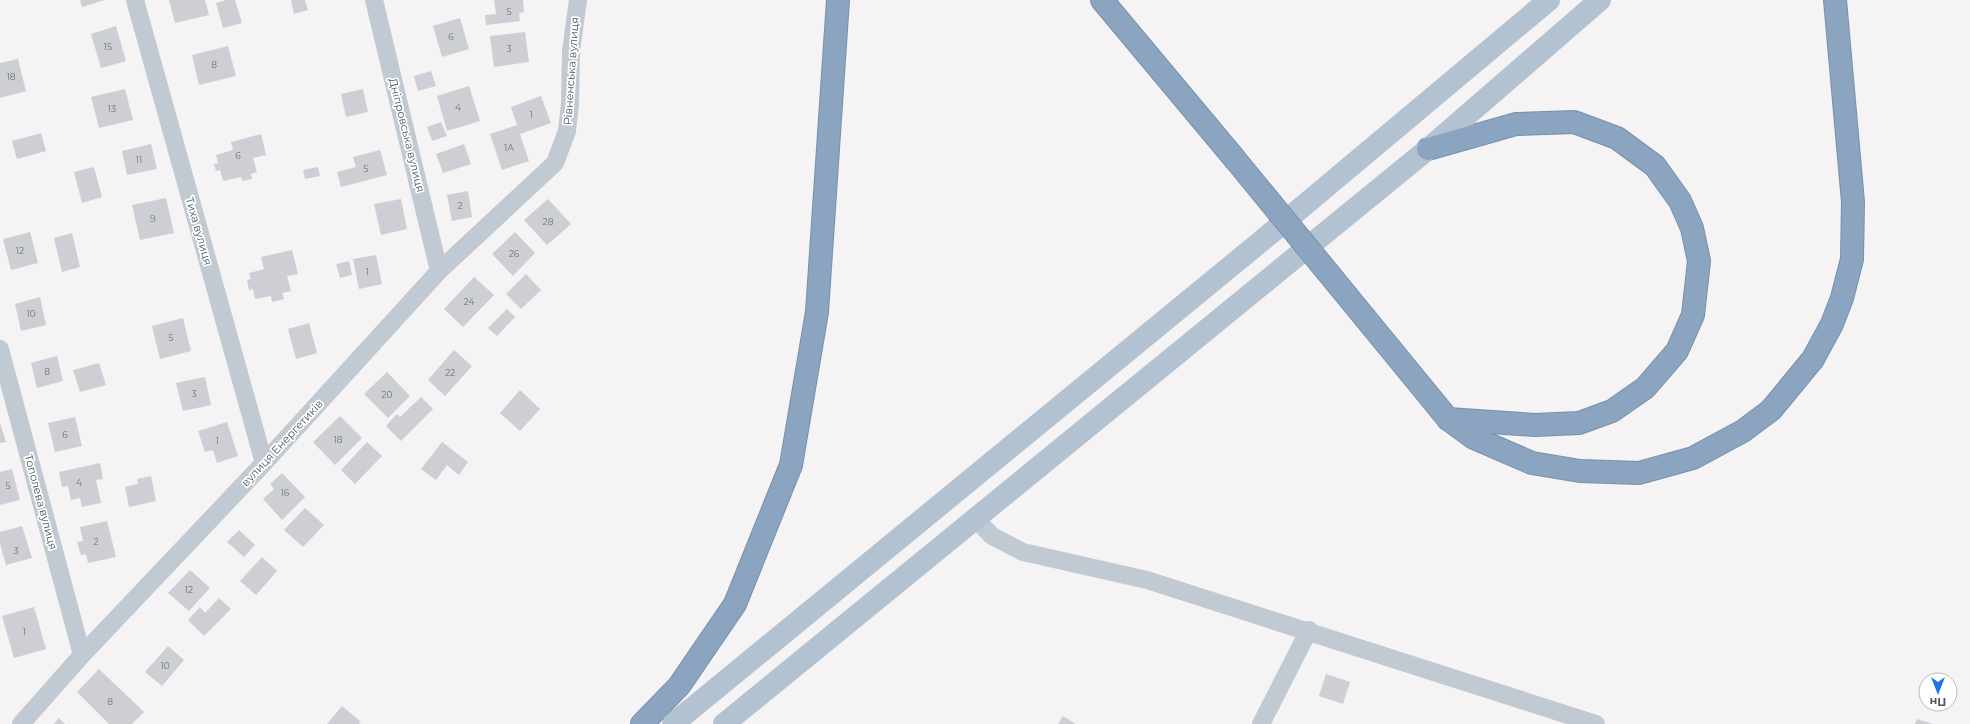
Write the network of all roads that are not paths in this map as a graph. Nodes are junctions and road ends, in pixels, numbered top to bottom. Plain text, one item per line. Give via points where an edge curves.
1 (135, 0) edge
2 (374, 0) edge
3 (578, 0) edge
4 (838, 0) edge
5 (1102, 0) edge
6 (1549, 0) edge
7 (1600, 0) edge
8 (1835, 0) edge
9 (1428, 149) junction
10 (552, 166) joint
11 (439, 271) junction
12 (0, 349) edge
13 (1448, 419) junction
14 (264, 463) junction
15 (976, 519) junction
16 (1309, 630) junction
17 (82, 655) junction
18 (22, 724) edge
19 (642, 724) edge
20 (673, 724) edge
21 (724, 724) edge
22 (1261, 724) edge
23 (1596, 724) edge

1 - 14 street, Тиха вулиця
2 - 11 street, Дніпровська вулиця
3 - 10 street, Рівненська вулиця via 571,51 567,131
4 - 19 highway via 817,312 791,465 735,604 679,686
5 - 13 highway, bridge
6 - 20 main road via 802,620
7 - 9 main road
8 - 13 highway via 1853,202 1852,258 1842,298 1832,324 1813,359 1771,410 1743,431 1693,458 1639,473 1580,471 1532,463 1474,438
9 - 13 highway via 1516,124 1574,122 1617,138 1655,166 1680,201 1692,228 1699,262 1692,315 1677,351 1645,388 1612,411 1579,423 1535,425
9 - 15 main road
10 - 11 street, вулиця Енергетиків
11 - 14 street, вулиця Енергетиків
12 - 17 street, Тополева вулиця
14 - 17 street, вулиця Енергетиків
15 - 16 street via 992,536 1024,552 1147,580
15 - 21 main road
16 - 22 street
16 - 23 street
17 - 18 street, вулиця Енергетиків

